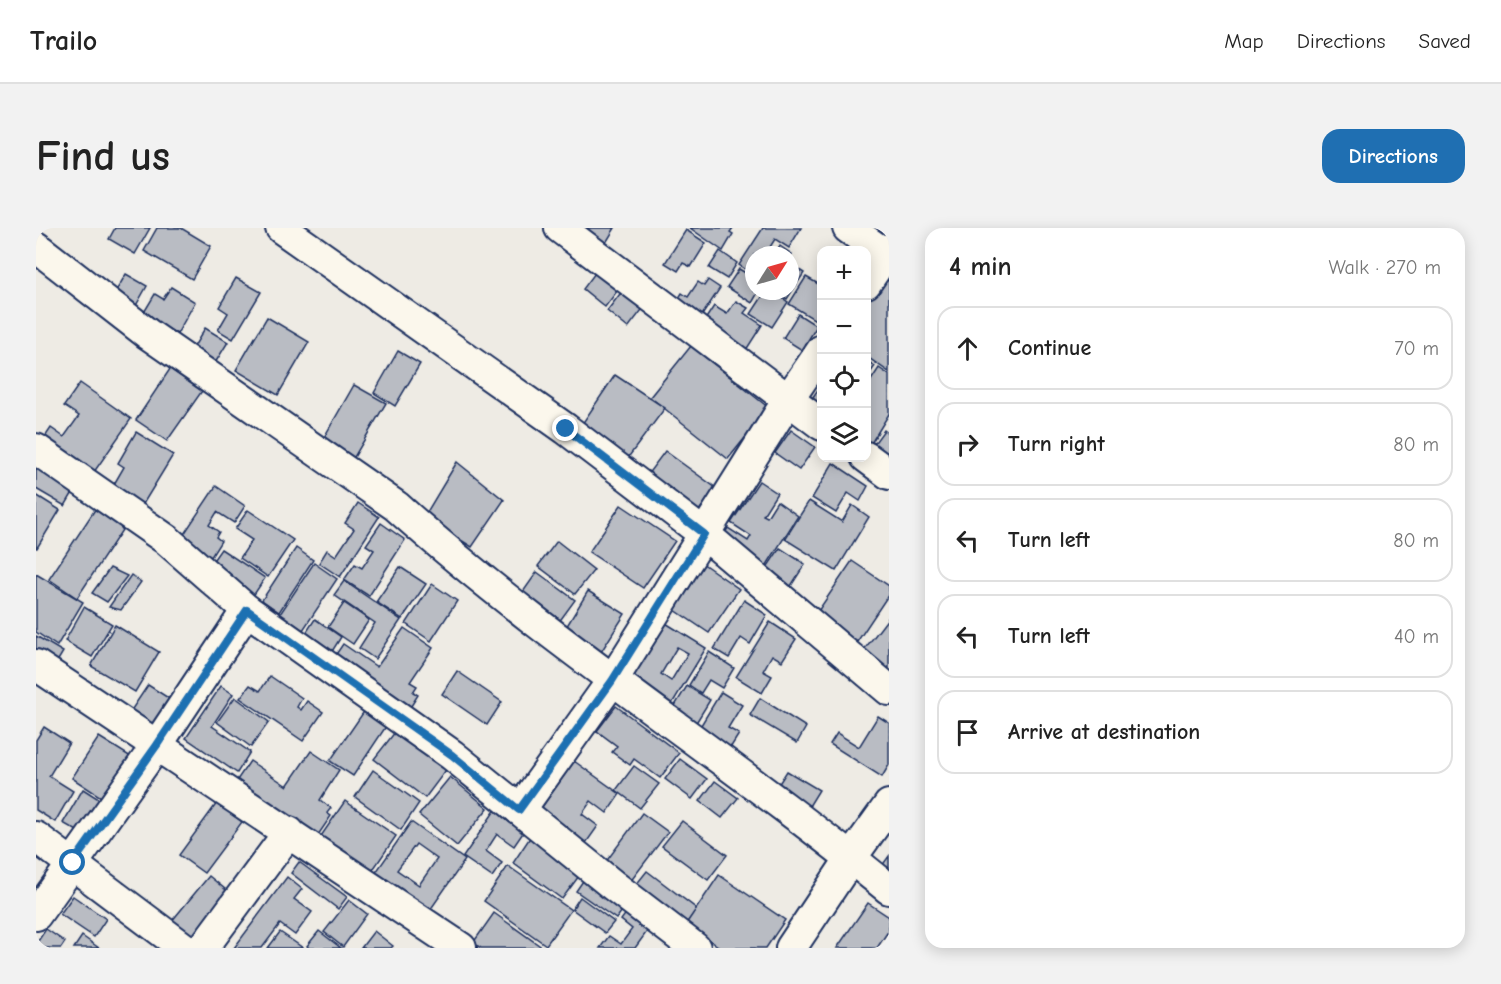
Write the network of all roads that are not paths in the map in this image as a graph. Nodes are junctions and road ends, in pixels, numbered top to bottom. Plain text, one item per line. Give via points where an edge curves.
1 (282, 228) edge
2 (560, 228) edge
3 (848, 228) edge
4 (36, 247) edge
5 (888, 254) edge
6 (871, 277) edge
7 (819, 354) edge
8 (788, 400) junction
9 (817, 421) edge
10 (36, 449) edge
11 (871, 460) edge
12 (889, 474) edge
13 (704, 534) junction
14 (247, 610) junction
15 (36, 664) edge
16 (612, 681) junction
17 (889, 690) edge
18 (157, 745) junction
19 (889, 805) edge
20 (519, 810) junction
21 (289, 832) junction
22 (36, 837) edge
23 (851, 858) junction
24 (73, 863) junction
25 (889, 889) edge
26 (36, 915) edge
27 (169, 943) edge
28 (203, 948) edge
29 (461, 948) edge
30 (695, 948) edge
31 (791, 948) edge

1 - 13 street via 566,429
2 - 8 street
3 - 5 street
4 - 16 street via 148,334 396,506
5 - 6 street
7 - 8 street
8 - 9 street
8 - 13 street
10 - 14 street via 167,540
11 - 12 street
13 - 16 street
13 - 17 street
14 - 18 street
14 - 20 street via 452,755
15 - 18 street
16 - 20 street
16 - 23 street
18 - 21 street
18 - 24 street
19 - 23 street
20 - 30 street
21 - 28 street
21 - 29 street
22 - 24 street
23 - 25 street
23 - 31 street
24 - 26 street
24 - 27 street

